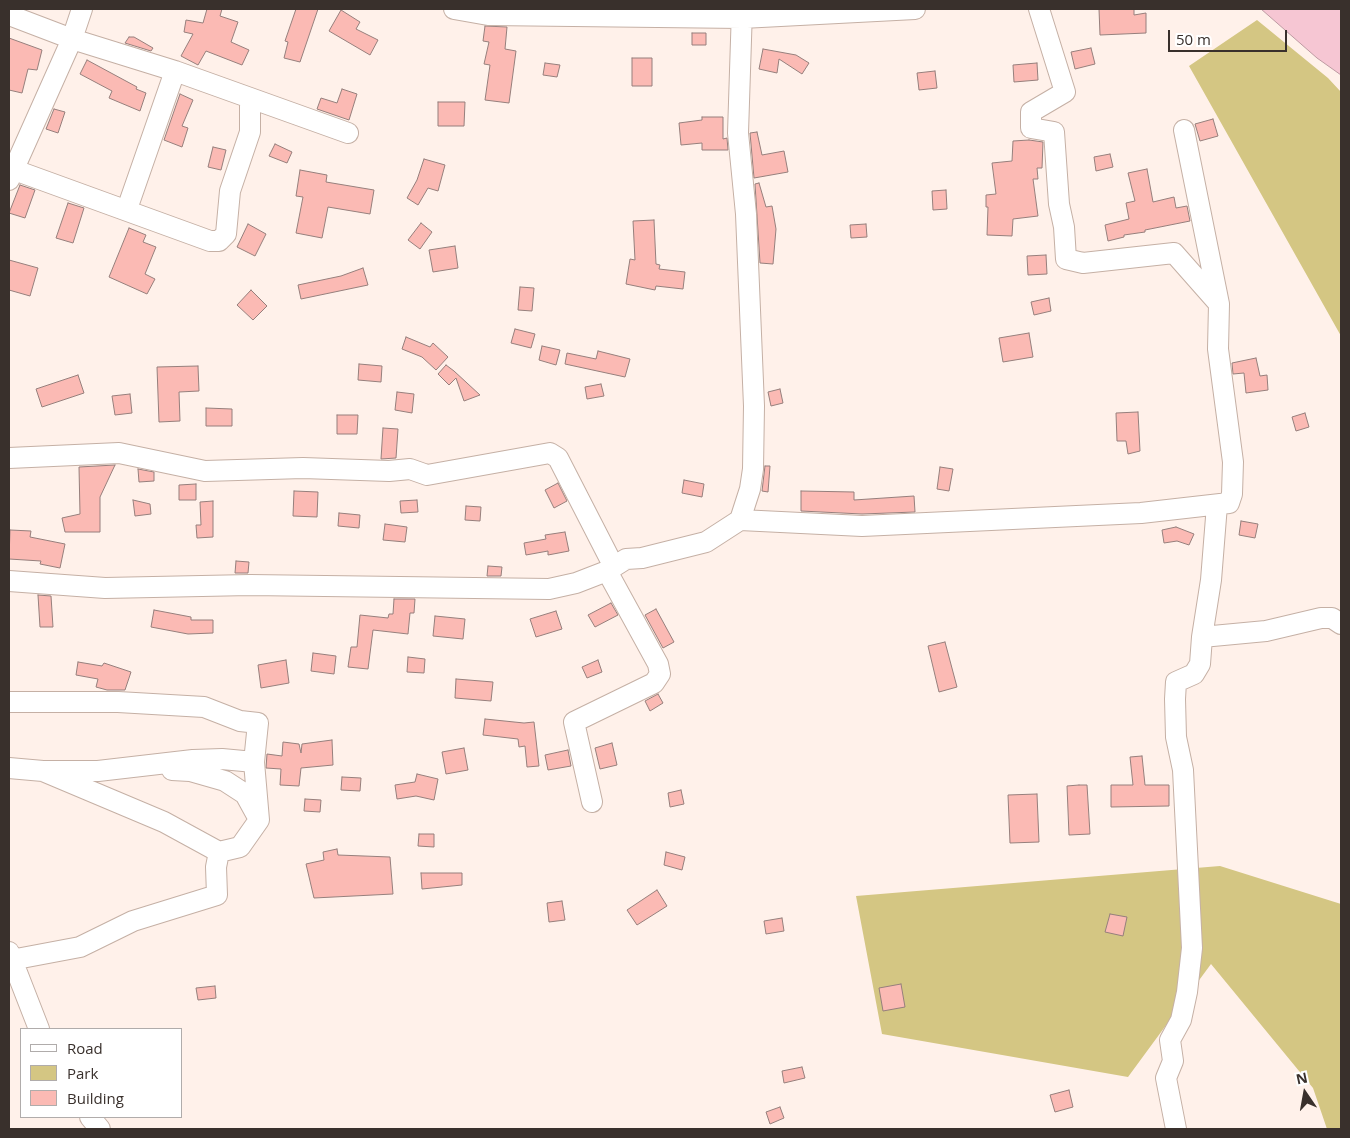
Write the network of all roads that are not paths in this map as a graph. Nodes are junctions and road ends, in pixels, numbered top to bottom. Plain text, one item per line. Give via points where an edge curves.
1 (82, 9) edge
2 (454, 9) edge
3 (915, 9) edge
4 (1039, 9) edge
5 (835, 11) edge
6 (489, 12) edge
7 (742, 13) edge
8 (9, 14) edge
9 (72, 39) junction
10 (175, 71) junction
11 (250, 98) junction
12 (1184, 130) dead end
13 (348, 133) dead end
14 (10, 172) edge
15 (127, 209) junction
16 (1174, 253) junction
17 (1210, 255) junction
18 (1219, 304) junction
19 (9, 458) edge
20 (1217, 505) junction
21 (740, 520) junction
22 (610, 569) junction
23 (9, 582) edge
24 (1341, 624) edge
25 (1202, 637) junction
26 (9, 702) edge
27 (254, 762) junction
28 (138, 767) junction
29 (9, 768) edge
30 (43, 771) junction
31 (592, 802) dead end
32 (260, 820) junction
33 (219, 852) junction
34 (10, 956) edge
35 (39, 1028) edge
36 (91, 1118) edge
37 (100, 1129) edge
38 (1176, 1129) edge

1 - 9 street
2 - 6 street
3 - 5 street
4 - 16 street via 1065,92 1031,112 1031,128 1054,132 1066,259 1084,263
5 - 7 street
6 - 7 street
7 - 21 street via 738,133 746,214 754,406 753,469
8 - 9 street
9 - 10 street
9 - 14 street
10 - 11 street
10 - 15 street
11 - 13 street
11 - 15 street via 251,124 230,191 224,238 210,241
12 - 17 street
14 - 15 street
16 - 17 street
16 - 18 street
17 - 18 street
18 - 20 street via 1218,348 1233,462 1229,503
19 - 22 street via 119,453 205,471 410,469 427,475 550,453 558,458
20 - 21 street via 1141,513 862,526
20 - 25 street via 1211,580
21 - 22 street via 706,542 626,559
22 - 23 street via 576,584 528,590 250,585 105,588
22 - 31 street via 660,674 654,683 574,722
24 - 25 street via 1332,618 1321,618 1266,631
25 - 38 street via 1200,664 1194,674 1176,682 1175,699 1176,737 1183,770 1192,948 1188,992 1181,1020 1170,1040 1173,1061 1166,1078
26 - 27 street via 118,702 204,707 240,721 258,723
27 - 28 street via 213,760
27 - 32 street
28 - 30 street
28 - 32 street via 190,771 225,781 245,794
29 - 30 street
30 - 33 street via 164,822
32 - 33 street via 240,848
33 - 34 street via 217,895 133,921 80,947
34 - 35 street
36 - 37 street

